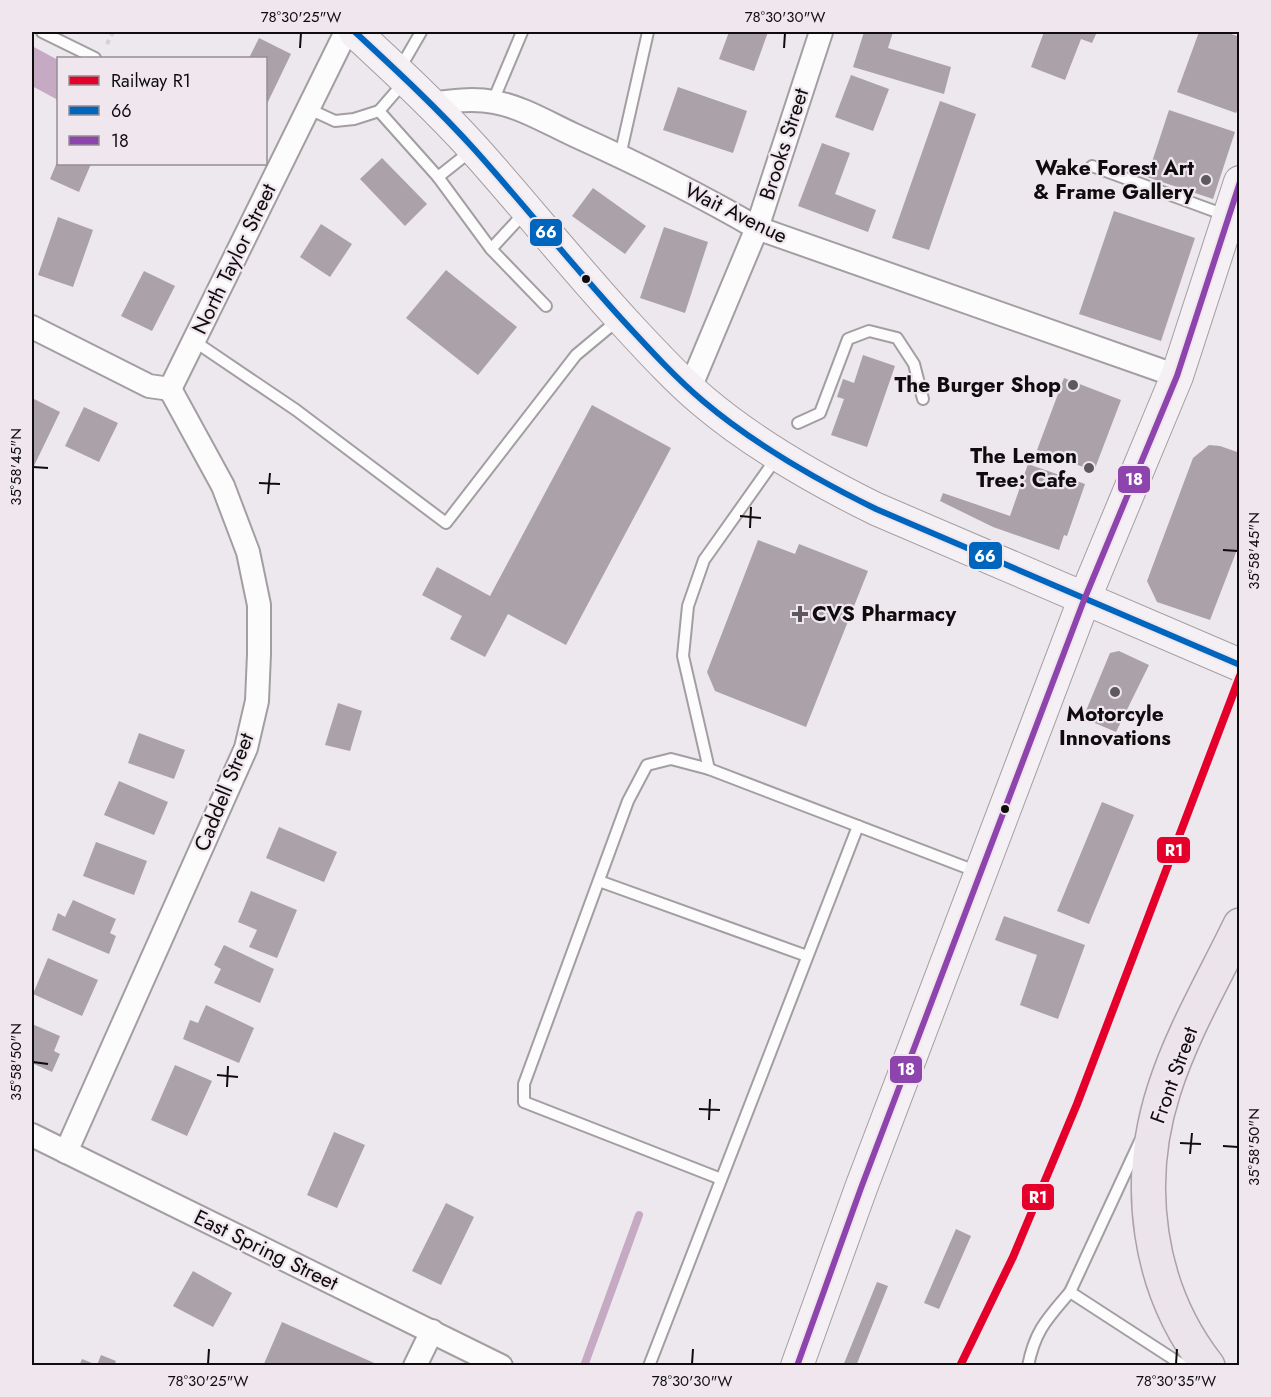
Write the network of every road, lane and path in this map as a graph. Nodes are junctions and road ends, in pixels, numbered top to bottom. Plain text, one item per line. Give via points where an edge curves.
1 (42, 32) edge
2 (346, 32) edge
3 (356, 32) edge
4 (421, 32) edge
5 (522, 32) edge
6 (648, 32) edge
7 (821, 32) edge
8 (93, 57) edge
9 (402, 76) junction
10 (493, 101) junction
11 (430, 104) junction
12 (309, 109) junction
13 (379, 111) junction
14 (474, 148) junction
15 (620, 156) junction
16 (1092, 166) dead end
17 (438, 177) junction
18 (1239, 182) edge
19 (527, 211) junction
20 (1228, 216) junction
21 (757, 228) junction
22 (491, 249) junction
23 (546, 306) dead end
24 (621, 318) junction
25 (32, 327) edge
26 (194, 341) junction
27 (1177, 376) junction
28 (690, 388) junction
29 (170, 389) junction
30 (923, 399) dead end
31 (798, 423) dead end
32 (778, 456) junction
33 (1084, 600) junction
34 (1239, 665) edge
35 (709, 770) junction
36 (858, 826) junction
37 (981, 873) junction
38 (599, 880) junction
39 (1239, 924) edge
40 (807, 956) junction
41 (1164, 1089) junction
42 (32, 1135) edge
43 (66, 1152) junction
44 (721, 1179) junction
45 (1070, 1292) junction
46 (432, 1332) junction
47 (415, 1365) edge
48 (501, 1365) edge
49 (649, 1365) edge
50 (796, 1365) edge
51 (1028, 1365) edge
52 (1184, 1365) edge
53 (1208, 1365) edge

1 - 8 lane
2 - 12 street, North Taylor Street
3 - 9 main road
4 - 9 lane
5 - 10 lane
6 - 15 lane
7 - 21 street, Brooks Street
9 - 11 main road
9 - 13 lane
10 - 11 street, Wait Avenue
10 - 15 street, Wait Avenue
11 - 14 main road
12 - 13 lane via 335,121
12 - 26 street, North Taylor Street
13 - 17 lane
14 - 17 lane
14 - 19 main road
15 - 21 street, Wait Avenue
16 - 20 lane
17 - 22 lane
18 - 20 main road
19 - 22 lane
19 - 24 main road
20 - 27 main road
21 - 27 street, Wait Avenue
21 - 28 street, Brooks Street
22 - 23 lane
24 - 26 lane via 576,356 446,524 296,410
24 - 28 main road
25 - 29 street via 148,387
26 - 29 street, North Taylor Street
27 - 33 main road
28 - 32 main road
29 - 43 street, Caddell Street via 224,486 248,552 259,605 257,701 246,748
30 - 31 lane via 914,364 897,338 869,331 848,339 820,413
32 - 33 main road via 876,508
32 - 35 lane via 704,560 688,606 683,656
33 - 34 main road
33 - 37 main road
35 - 36 lane
35 - 38 lane via 671,759 647,765 628,801
36 - 37 lane
36 - 40 lane
37 - 50 main road
38 - 40 lane
38 - 44 lane via 524,1084 524,1102
39 - 41 main road, Front Street
40 - 44 lane
41 - 45 lane
41 - 53 main road, Front Street via 1150,1146 1152,1239 1158,1268 1180,1324
42 - 43 street, East Spring Street
43 - 46 street, East Spring Street
44 - 49 lane
45 - 51 lane via 1036,1334
45 - 52 lane
46 - 47 street
46 - 48 street, East Spring Street

